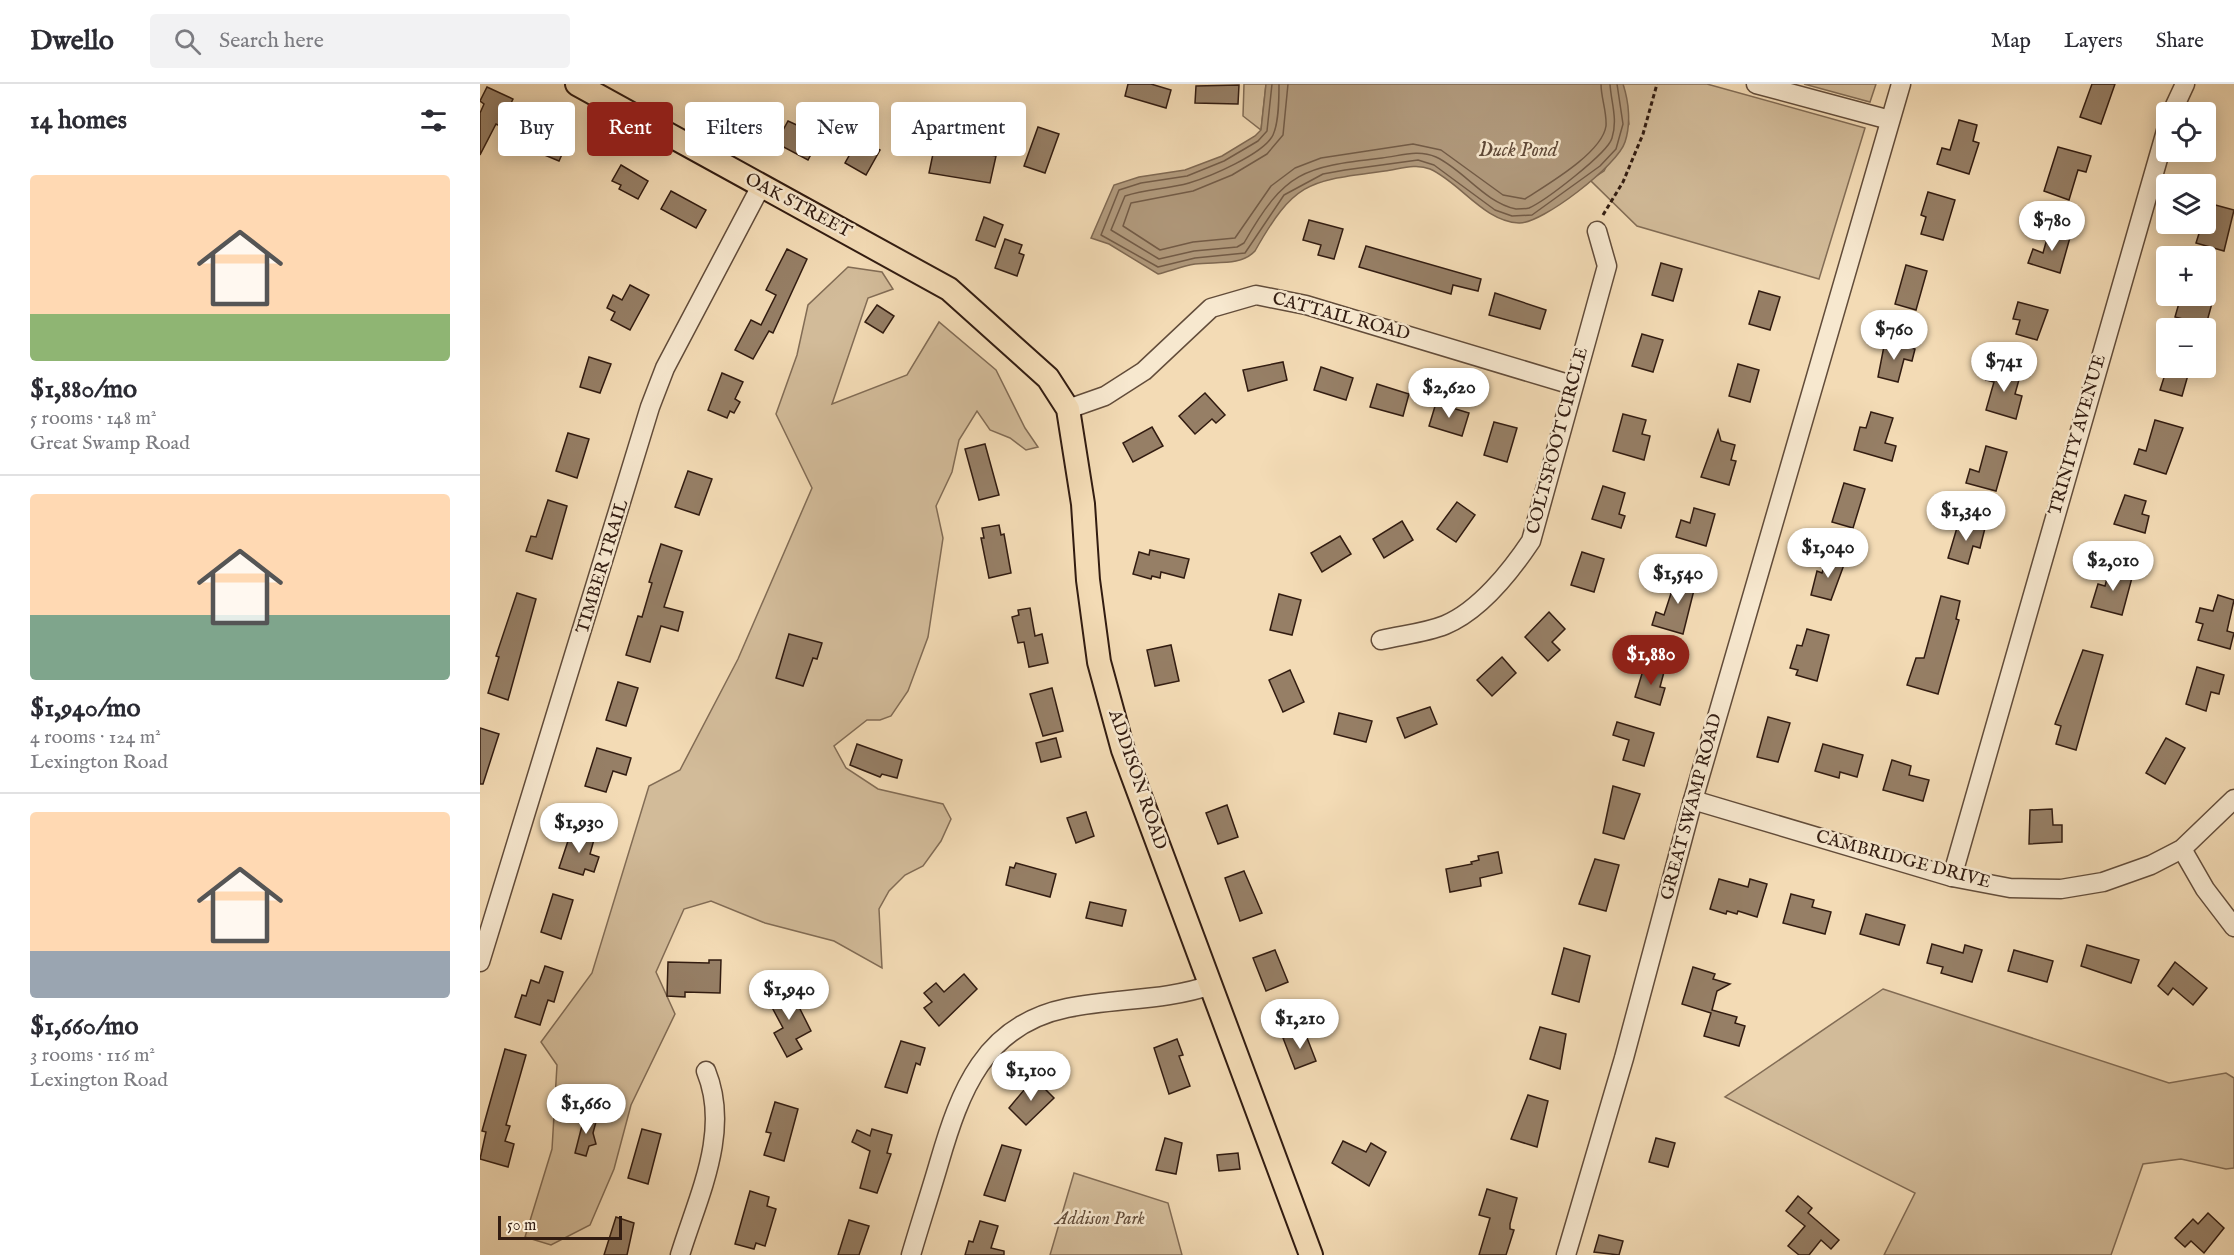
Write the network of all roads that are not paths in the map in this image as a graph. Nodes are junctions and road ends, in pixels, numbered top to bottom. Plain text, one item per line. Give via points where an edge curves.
1 (577, 84) edge
2 (1756, 84) edge
3 (1901, 84) edge
4 (2185, 84) edge
5 (2177, 102) edge
6 (1890, 120) junction
7 (2157, 162) edge
8 (761, 186) junction
9 (1597, 231) road end
10 (861, 240) joint
11 (1572, 385) junction
12 (1068, 409) junction
13 (1381, 640) dead end
14 (2234, 799) edge
15 (1693, 800) junction
16 (2182, 849) junction
17 (1952, 877) junction
18 (2234, 927) edge
19 (480, 962) edge
20 (1211, 985) junction
21 (706, 1071) dead end
22 (680, 1255) edge
23 (911, 1255) edge
24 (1311, 1255) edge
25 (1566, 1255) edge

1 - 8 main road, OAK STREET
2 - 6 street
3 - 6 street, GREAT SWAMP ROAD
4 - 5 street
6 - 15 street, GREAT SWAMP ROAD
7 - 17 street, TRINITY AVENUE
8 - 10 main road, OAK STREET
8 - 19 street, TIMBER TRAIL via 665,368 650,407
9 - 11 street, COLTSFOOT CIRCLE via 1607,266
10 - 12 main road, ADDISON ROAD via 949,289 1048,378
11 - 12 street, CATTAIL ROAD via 1306,304 1256,295 1211,308 1144,371 1106,396
11 - 13 street, COLTSFOOT CIRCLE via 1531,541 1510,572 1446,625
12 - 20 main road, ADDISON ROAD via 1100,662 1123,750
14 - 16 street, CAMBRIDGE DRIVE
15 - 17 street, CAMBRIDGE DRIVE
15 - 25 street, GREAT SWAMP ROAD
16 - 17 street, CAMBRIDGE DRIVE via 2103,882 2061,889 2010,888
16 - 18 street via 2205,889
20 - 23 street via 1063,1009 1031,1021 1001,1040 976,1068 959,1100
20 - 24 main road, ADDISON ROAD
21 - 22 street via 716,1110 715,1139

